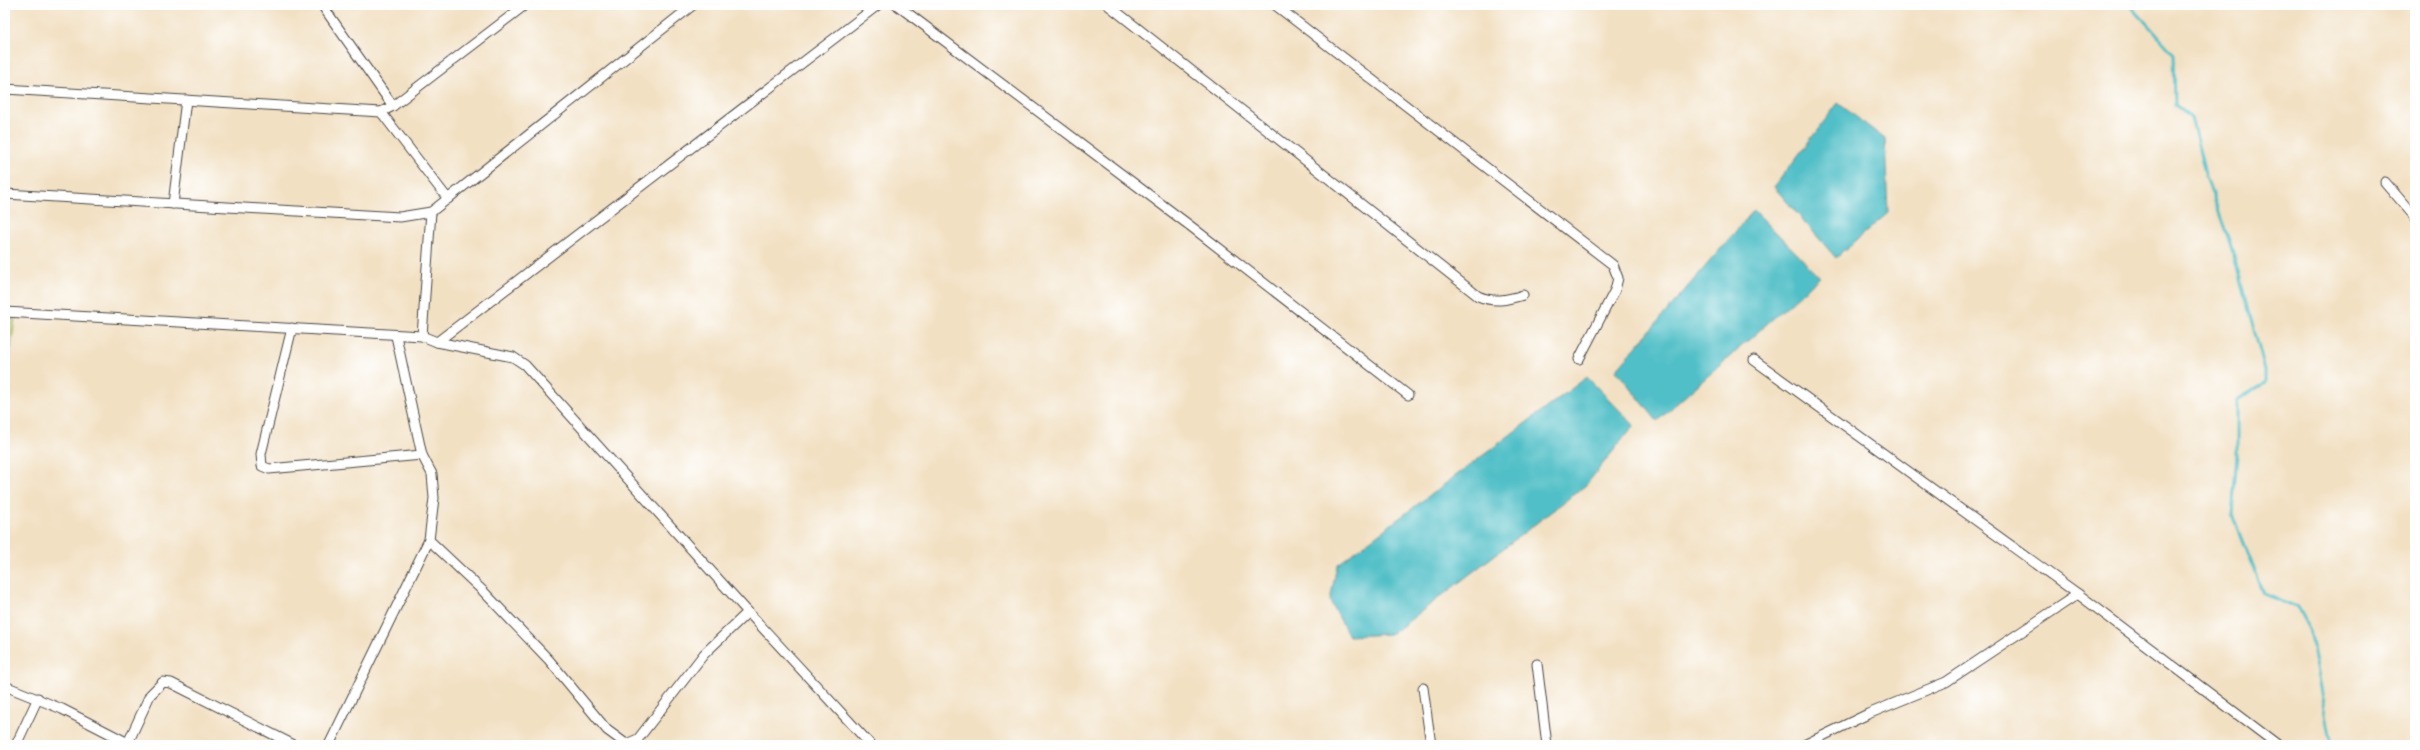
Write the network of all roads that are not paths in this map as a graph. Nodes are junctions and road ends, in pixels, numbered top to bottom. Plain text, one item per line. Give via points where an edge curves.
1 (322, 5) edge
2 (525, 5) edge
3 (693, 5) edge
4 (878, 5) edge
5 (897, 5) edge
6 (1108, 5) edge
7 (1275, 5) edge
8 (5, 89) edge
9 (186, 100) junction
10 (393, 106) junction
11 (381, 112) junction
12 (2385, 182) dead end
13 (5, 194) edge
14 (448, 199) junction
15 (173, 204) junction
16 (431, 212) junction
17 (2415, 218) edge
18 (1523, 295) dead end
19 (5, 312) edge
20 (292, 328) junction
21 (396, 336) junction
22 (422, 336) junction
23 (436, 342) junction
24 (1579, 359) dead end
25 (1754, 360) dead end
26 (1408, 395) dead end
27 (422, 455) junction
28 (429, 540) junction
29 (2078, 594) junction
30 (748, 612) junction
31 (1537, 664) dead end
32 (5, 686) edge
33 (1423, 688) dead end
34 (38, 698) junction
35 (128, 744) edge
36 (16, 745) edge
37 (294, 745) edge
38 (329, 745) edge
39 (871, 745) edge
40 (1431, 745) edge
41 (1547, 745) edge
42 (1804, 745) edge
43 (2278, 745) edge

1 - 10 street
2 - 10 street
3 - 14 street
4 - 23 street
5 - 26 street via 1193,228
6 - 18 street via 1478,296 1497,301
7 - 24 street via 1613,266 1618,278 1615,290
8 - 9 street
9 - 11 street
9 - 15 street
10 - 11 street
11 - 14 street
12 - 17 street
13 - 15 street
14 - 16 street
15 - 16 street via 400,216
16 - 22 street
19 - 20 street
20 - 21 street
20 - 27 street via 261,454 262,466 269,468
21 - 22 street
21 - 27 street
22 - 23 street
23 - 30 street via 513,357 525,365
25 - 29 street
27 - 28 street via 432,474 434,498
28 - 30 street via 483,590 549,660 607,730 626,744 638,739 704,654
28 - 38 street
29 - 42 street via 1946,682 1868,714
29 - 43 street
30 - 39 street
31 - 41 street
32 - 34 street
33 - 40 street
34 - 35 street
34 - 36 street
35 - 37 street via 150,695 163,682 171,683

